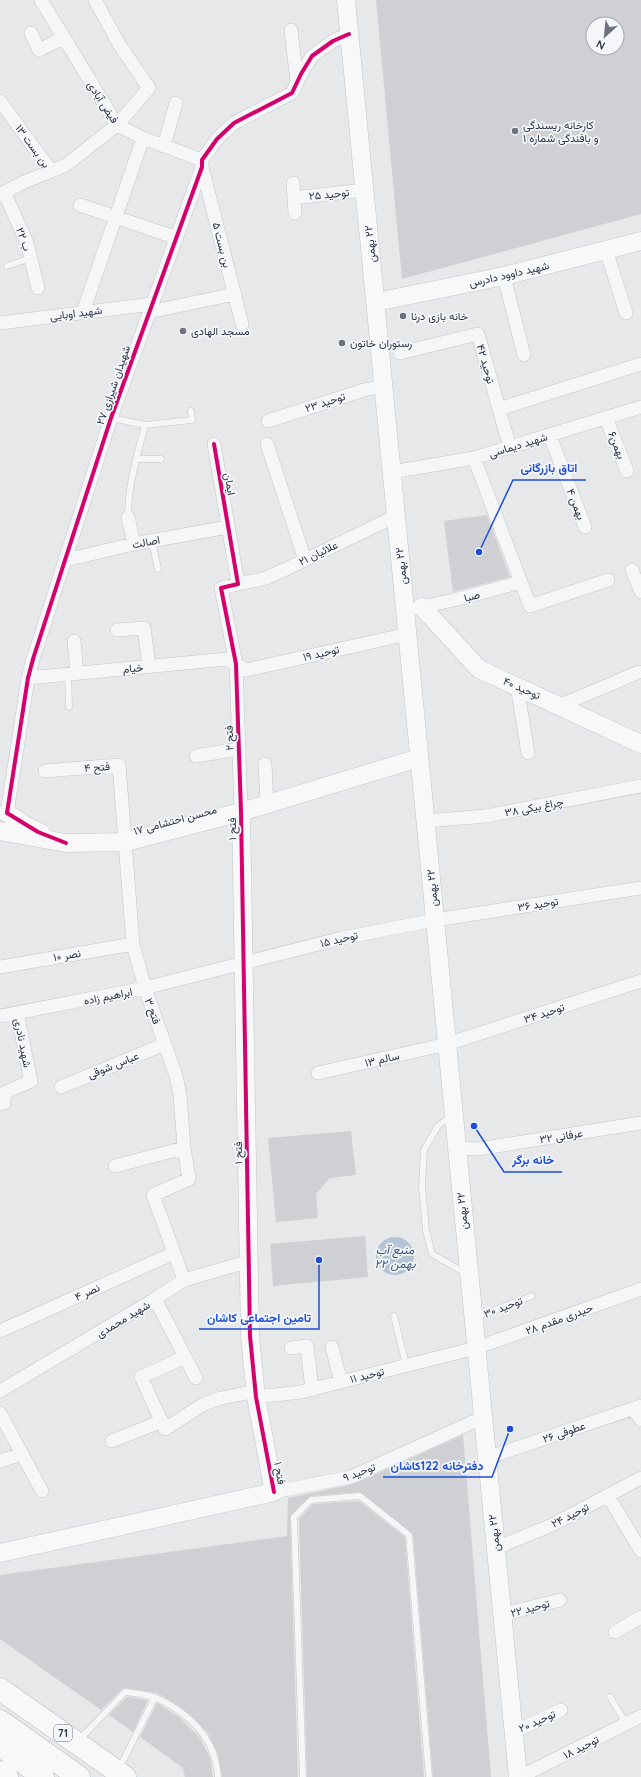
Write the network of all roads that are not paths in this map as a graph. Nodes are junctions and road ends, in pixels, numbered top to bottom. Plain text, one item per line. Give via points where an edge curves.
1 (41, 0) edge
2 (95, 0) edge
3 (346, 0) edge
4 (291, 30) dead end
5 (31, 33) dead end
6 (349, 34) junction
7 (63, 38) junction
8 (298, 81) junction
9 (0, 101) edge
10 (176, 103) dead end
11 (117, 125) junction
12 (144, 138) junction
13 (164, 146) junction
14 (202, 163) junction
15 (51, 171) junction
16 (293, 183) dead end
17 (364, 190) junction
18 (2, 194) edge
19 (294, 198) junction
20 (80, 205) dead end
21 (295, 213) dead end
22 (116, 218) junction
23 (177, 238) junction
24 (641, 240) edge
25 (606, 250) junction
26 (31, 258) junction
27 (6, 266) dead end
28 (504, 276) junction
29 (38, 288) dead end
30 (235, 294) junction
31 (376, 302) junction
32 (150, 308) junction
33 (83, 312) junction
34 (626, 313) dead end
35 (0, 323) edge
36 (242, 324) dead end
37 (400, 353) dead end
38 (524, 355) dead end
39 (641, 364) edge
40 (384, 386) junction
41 (641, 407) edge
42 (499, 409) junction
43 (191, 411) dead end
44 (111, 418) junction
45 (606, 418) junction
46 (268, 422) dead end
47 (145, 425) junction
48 (550, 436) junction
49 (214, 444) dead end
50 (267, 444) dead end
51 (510, 448) junction
52 (474, 458) junction
53 (136, 459) junction
54 (161, 459) dead end
55 (627, 471) dead end
56 (392, 472) junction
57 (396, 516) junction
58 (128, 517) joint
59 (228, 527) junction
60 (585, 527) dead end
61 (152, 541) junction
62 (134, 544) junction
63 (65, 560) junction
64 (305, 560) junction
65 (158, 569) dead end
66 (632, 570) dead end
67 (608, 580) dead end
68 (521, 582) junction
69 (238, 584) junction
70 (641, 592) edge
71 (414, 608) junction
72 (117, 630) dead end
73 (408, 634) junction
74 (74, 641) dead end
75 (236, 664) junction
76 (149, 666) junction
77 (639, 672) dead end
78 (73, 673) junction
79 (28, 678) junction
80 (517, 686) junction
81 (561, 705) junction
82 (70, 707) dead end
83 (641, 744) edge
84 (238, 749) junction
85 (528, 753) dead end
86 (196, 756) dead end
87 (419, 758) junction
88 (265, 764) dead end
89 (45, 771) dead end
90 (641, 786) edge
91 (267, 804) junction
92 (3, 807) edge
93 (241, 812) junction
94 (426, 821) junction
95 (0, 830) edge
96 (126, 842) junction
97 (66, 843) junction
98 (641, 888) edge
99 (435, 920) junction
100 (133, 944) junction
101 (244, 963) junction
102 (0, 967) edge
103 (641, 981) edge
104 (145, 988) junction
105 (17, 1013) junction
106 (0, 1016) edge
107 (165, 1044) junction
108 (447, 1044) junction
109 (318, 1073) dead end
110 (61, 1087) dead end
111 (2, 1104) edge
112 (453, 1114) junction
113 (641, 1123) edge
114 (184, 1148) junction
115 (457, 1148) junction
116 (115, 1166) dead end
117 (174, 1253) junction
118 (250, 1261) junction
119 (469, 1275) junction
120 (184, 1280) junction
121 (641, 1289) edge
122 (532, 1296) dead end
123 (155, 1299) junction
124 (394, 1316) dead end
125 (473, 1318) junction
126 (0, 1331) edge
127 (332, 1347) dead end
128 (291, 1348) dead end
129 (476, 1348) junction
130 (185, 1357) junction
131 (406, 1366) junction
132 (196, 1378) dead end
133 (341, 1382) junction
134 (1, 1390) edge
135 (312, 1390) junction
136 (256, 1394) junction
137 (637, 1407) edge
138 (0, 1413) edge
139 (484, 1417) junction
140 (641, 1420) edge
141 (162, 1421) junction
142 (112, 1441) dead end
143 (22, 1454) junction
144 (487, 1458) junction
145 (0, 1461) edge
146 (641, 1478) edge
147 (42, 1491) dead end
148 (274, 1492) junction
149 (608, 1496) junction
150 (496, 1548) junction
151 (641, 1551) edge
152 (0, 1553) edge
153 (560, 1600) dead end
154 (501, 1615) junction
155 (641, 1617) edge
156 (615, 1632) dead end
157 (0, 1689) edge
158 (155, 1697) junction
159 (610, 1697) dead end
160 (561, 1710) dead end
161 (641, 1716) edge
162 (0, 1722) edge
163 (626, 1723) junction
164 (513, 1732) junction
165 (0, 1745) edge
166 (83, 1748) junction
167 (0, 1772) edge
168 (120, 1775) edge
169 (7, 1777) edge
170 (43, 1777) edge
171 (79, 1777) edge
172 (218, 1777) edge
173 (303, 1777) edge
174 (429, 1777) edge
175 (519, 1777) edge

1 - 7 street, فیض آبادی
2 - 11 street via 119,44 149,88
3 - 6 street, ٢٢ بهمن
4 - 8 street
5 - 7 street via 40,50
6 - 8 street, شهیدان شیرازی ۲۷ via 333,41 312,56
6 - 17 street, ٢٢ بهمن
7 - 11 street, فیض آبادی
8 - 14 street, شهیدان شیرازی ۲۷ via 292,93 234,123 217,139
9 - 15 street, بن بست ۱۳
10 - 13 street
11 - 12 street, فیض آبادی
11 - 15 street via 66,165
12 - 13 street, فیض آبادی
12 - 22 street
13 - 14 street, فیض آبادی
14 - 23 street, شهیدان شیرازی ۲۷
14 - 30 street, بن بست ۵
15 - 18 street
16 - 19 street
17 - 19 street, توحید ۲۵
17 - 31 street, ٢٢ بهمن
18 - 26 street, ب ۲۲ via 27,242
19 - 21 street
20 - 22 street
22 - 23 street
22 - 33 street
23 - 32 street, شهیدان شیرازی ۲۷
24 - 25 street, شهید داوود دادرس
25 - 28 street, شهید داوود دادرس
25 - 34 street
26 - 27 lane
26 - 29 street, ب ۲۲
28 - 31 street, شهید داوود دادرس
28 - 38 street
30 - 32 street, شهید اوبایی
30 - 36 street, بن بست ۵
31 - 40 street, ٢٢ بهمن
32 - 33 street, شهید اوبایی
32 - 44 street, شهیدان شیرازی ۲۷
33 - 35 street, شهید اوبایی
37 - 42 street, توحید ۴۲ via 478,334
39 - 42 street
40 - 46 street, توحید ۲۳ via 364,390
40 - 56 street, ٢٢ بهمن
41 - 45 street, شهید دیماسی
42 - 51 street, توحید ۴۲
43 - 47 lane via 192,420
44 - 47 lane
44 - 63 street, شهیدان شیرازی ۲۷
45 - 48 street, شهید دیماسی
45 - 55 street, بهمن۶
47 - 53 lane
48 - 51 street, شهید دیماسی
48 - 60 street, بهمن ۴
49 - 59 street, ایمان
50 - 64 street
51 - 52 street, شهید دیماسی
52 - 56 street, شهید دیماسی
52 - 68 street
53 - 54 lane
53 - 58 lane via 128,500
56 - 57 street, ٢٢ بهمن
57 - 64 street, علائیان ۲۱
57 - 71 street, ٢٢ بهمن
58 - 62 street
59 - 61 street, اصالت
59 - 69 street, ایمان
61 - 62 street, اصالت
61 - 65 lane
62 - 63 street, اصالت
63 - 79 street, شهیدان شیرازی ۲۷
64 - 69 street, علائیان ۲۱ via 262,579
66 - 70 street
67 - 68 street via 530,606
68 - 71 street, صبا
69 - 75 street, علائیان ۲۱ via 221,588
71 - 73 street, ٢٢ بهمن
71 - 80 street, توحید ۴۰ via 479,669
72 - 76 street via 144,628
73 - 75 street, توحید ۱۹ via 246,670
73 - 87 street, ٢٢ بهمن
74 - 78 street
75 - 76 street, خیام via 227,659
75 - 84 street, فتح ۲
76 - 78 street, خیام
77 - 81 street
78 - 79 street, خیام
78 - 82 lane
79 - 92 street, شهیدان شیرازی ۲۷
80 - 81 street, توحید ۴۰
80 - 85 street
81 - 83 street, توحید ۴۰
84 - 86 street
84 - 93 street, فتح ۲
87 - 91 street, محسن احتشامی ۱۷
87 - 94 street, ٢٢ بهمن
88 - 91 street
89 - 96 street, فتح ۴ via 119,765
90 - 94 street, چراغ بیکی ۳۸ via 486,816
91 - 93 street, محسن احتشامی ۱۷
92 - 95 street via 6,823
92 - 97 street, محسن احتشامی ۱۷ via 28,827
93 - 96 street, محسن احتشامی ۱۷
93 - 101 street, فتح ۱
94 - 99 street, ٢٢ بهمن
95 - 97 street, محسن احتشامی ۱۷
96 - 97 street, محسن احتشامی ۱۷
96 - 100 street, فتح ۳
98 - 99 street, توحید ۳۶
99 - 101 street, توحید ۱۵ via 342,938
99 - 108 street, ٢٢ بهمن
100 - 102 street, نصر ۱۰
100 - 104 street, فتح ۳
101 - 104 street, ابراهیم زاده
101 - 118 street, فتح ۱
103 - 108 street, توحید ۳۴
104 - 105 street, ابراهیم زاده
104 - 107 street, فتح ۳
105 - 106 street, ابراهیم زاده
105 - 111 street, شهید نادری via 31,1081 4,1094
107 - 110 street, عباس شوقی
107 - 114 street, فتح ۳ via 180,1095
108 - 109 street, سالم ۱۳
108 - 112 street, ٢٢ بهمن
112 - 115 street, ٢٢ بهمن
112 - 119 lane via 438,1126 424,1150 422,1188 426,1231 432,1254
113 - 115 street, عرفانی ۳۲ via 478,1149
114 - 116 street
114 - 117 street, فتح ۳ via 190,1179 153,1195
115 - 119 street, ٢٢ بهمن
117 - 120 street
117 - 126 street, نصر ۴
118 - 120 street, شهید محمدی
118 - 136 street, فتح ۱ via 250,1336
119 - 125 street, ٢٢ بهمن
120 - 123 street, شهید محمدی
121 - 129 street, حیدری مقدم ۲۸
122 - 125 lane, توحید ۳۰
123 - 130 street
123 - 134 street, شهید محمدی
124 - 131 lane
125 - 129 street, ٢٢ بهمن
127 - 133 street
128 - 135 street via 307,1346
129 - 131 street, توحید ۱۱
129 - 139 street, ٢٢ بهمن
130 - 132 street
130 - 141 street via 141,1377
131 - 133 street, توحید ۱۱
133 - 135 street, توحید ۱۱
135 - 136 street, توحید ۱۱
136 - 141 street, توحید ۱۱ via 221,1398 204,1404 165,1429
136 - 148 street, فتح ۱
137 - 140 street
137 - 144 street, عطوفی ۲۶
138 - 143 street
139 - 144 street, ٢٢ بهمن
139 - 148 street, توحید ۹ via 351,1477
141 - 142 street
143 - 145 street
143 - 147 street
144 - 150 street, ٢٢ بهمن
146 - 149 street, توحید ۲۴
148 - 152 street
149 - 150 street, توحید ۲۴ via 552,1525
149 - 151 street
150 - 154 street, ٢٢ بهمن
153 - 154 street, توحید ۲۲
154 - 164 street, ٢٢ بهمن
155 - 156 street
157 - 166 highway, 71
158 - 166 lane via 126,1692
158 - 168 lane
158 - 172 lane via 193,1722 204,1735 213,1752
159 - 163 lane
160 - 164 street, توحید ۲۰
161 - 163 street, توحید ۱۸
162 - 171 highway
163 - 175 street, توحید ۱۸
164 - 175 street, ٢٢ بهمن
165 - 170 highway
166 - 168 highway, 71
167 - 169 highway
173 - 174 lane via 294,1517 311,1500 360,1496 409,1535

